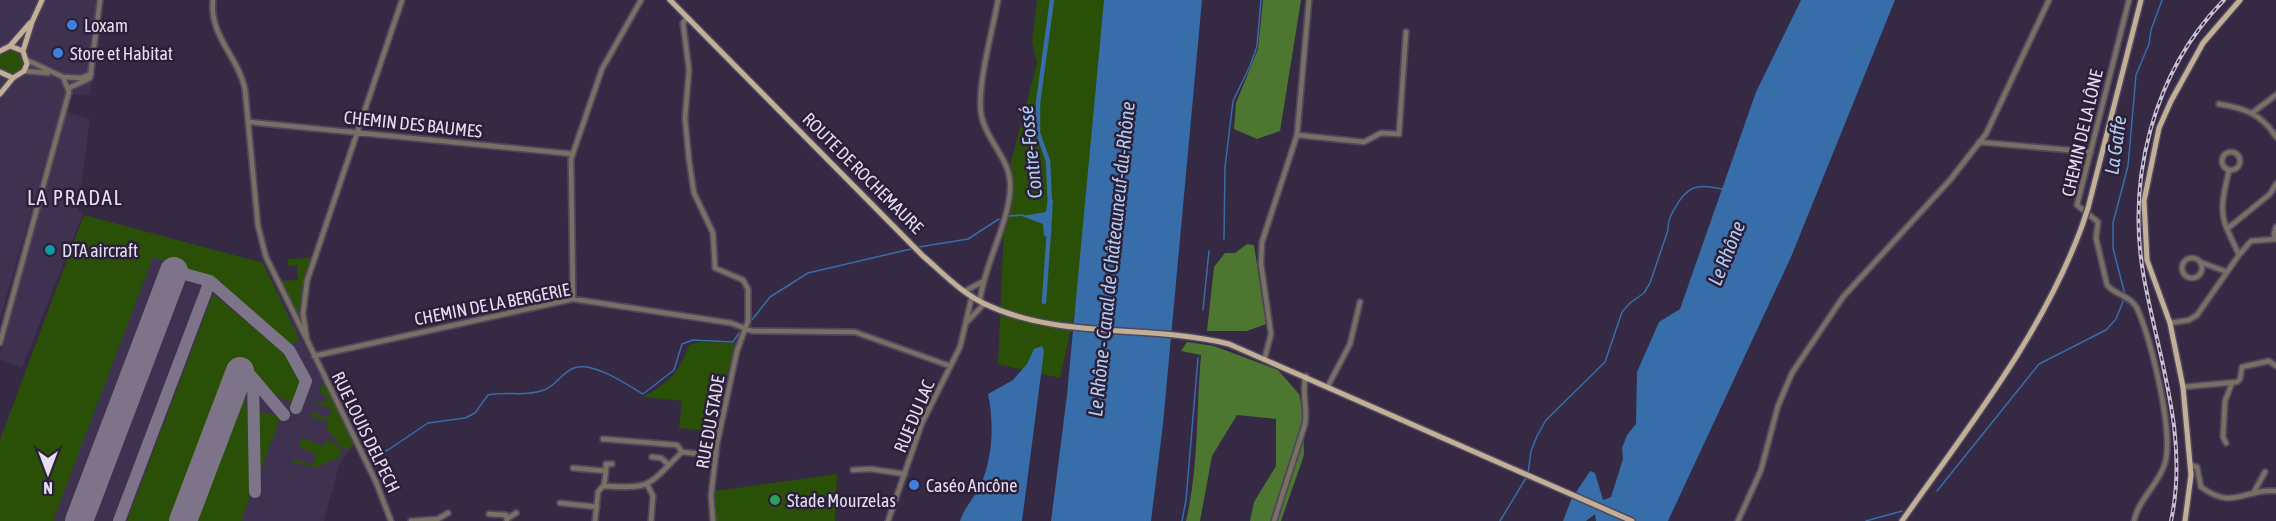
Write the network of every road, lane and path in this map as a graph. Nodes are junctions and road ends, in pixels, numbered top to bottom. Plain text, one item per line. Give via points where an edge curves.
1 (42, 0) edge
2 (100, 0) edge
3 (213, 0) edge
4 (402, 0) edge
5 (641, 0) edge
6 (670, 0) edge
7 (998, 0) edge
8 (1309, 0) edge
9 (2049, 0) edge
10 (2129, 0) edge
11 (2141, 0) edge
12 (2240, 0) edge
13 (687, 18) junction
14 (32, 22) junction
15 (1406, 32) dead end
16 (10, 46) junction
17 (0, 51) edge
18 (23, 51) junction
19 (27, 60) junction
20 (24, 71) junction
21 (0, 72) edge
22 (53, 74) junction
23 (91, 74) junction
24 (63, 77) junction
25 (13, 78) junction
26 (69, 88) junction
27 (0, 94) edge
28 (2276, 95) edge
29 (2219, 104) dead end
30 (2252, 113) junction
31 (250, 122) junction
32 (357, 132) junction
33 (1297, 135) junction
34 (2276, 137) edge
35 (1979, 142) junction
36 (2091, 152) junction
37 (573, 154) junction
38 (2229, 170) junction
39 (2276, 184) edge
40 (2276, 227) edge
41 (2226, 228) junction
42 (2276, 239) edge
43 (2239, 255) junction
44 (2200, 262) junction
45 (2227, 272) junction
46 (982, 282) junction
47 (965, 291) junction
48 (972, 296) junction
49 (573, 299) junction
50 (982, 302) junction
51 (1360, 302) dead end
52 (967, 322) junction
53 (2170, 323) junction
54 (745, 329) junction
55 (307, 340) junction
56 (0, 343) edge
57 (314, 356) junction
58 (1265, 357) junction
59 (950, 366) junction
60 (2276, 366) edge
61 (1306, 376) junction
62 (2232, 383) junction
63 (1328, 386) junction
64 (2183, 387) junction
65 (603, 439) dead end
66 (2226, 443) dead end
67 (682, 452) junction
68 (716, 456) junction
69 (652, 457) dead end
70 (612, 464) dead end
71 (669, 465) junction
72 (2191, 465) junction
73 (573, 468) dead end
74 (853, 470) dead end
75 (606, 471) junction
76 (2265, 472) dead end
77 (905, 474) junction
78 (604, 486) junction
79 (648, 486) junction
80 (2276, 491) edge
81 (2254, 492) junction
82 (560, 503) dead end
83 (597, 507) junction
84 (448, 513) dead end
85 (516, 513) dead end
86 (489, 514) dead end
87 (507, 520) edge
88 (391, 521) edge
89 (411, 521) edge
90 (595, 521) edge
91 (651, 521) edge
92 (713, 521) edge
93 (888, 521) edge
94 (1274, 521) edge
95 (1632, 521) edge
96 (1738, 521) edge
97 (1902, 521) edge
98 (2134, 521) edge
99 (2185, 521) edge

1 - 14 main road
2 - 23 street
3 - 31 street via 214,23 243,81
4 - 32 street
5 - 37 street via 602,69
6 - 13 main road, ROUTE DE ROCHEMAURE
7 - 46 street via 982,87 981,117 1010,179 1010,195
8 - 33 street
9 - 35 street
10 - 36 street, CHEMIN DE LA LÔNE
11 - 97 main road, bridge via 2088,208 2061,277 2033,332
12 - 53 main road via 2206,38 2185,71 2159,128 2145,189 2146,254
13 - 47 main road, ROUTE DE ROCHEMAURE via 923,256
13 - 54 street, RUE DU STADE via 683,23 689,70 685,118 692,181 713,233 715,268 747,284 749,309
14 - 16 main road
14 - 18 main road
15 - 33 street via 1399,134 1382,133 1364,142
16 - 17 main road
16 - 18 main road
18 - 19 main road
19 - 20 main road
19 - 22 street
20 - 22 street
20 - 25 main road
21 - 25 main road
22 - 24 street
23 - 24 street
23 - 26 street
24 - 26 street
25 - 27 main road
26 - 56 street
28 - 30 street
29 - 30 street
30 - 34 street
31 - 32 street, CHEMIN DES BAUMES
31 - 55 street via 256,204 266,256
32 - 37 street, CHEMIN DES BAUMES
32 - 55 street via 308,281 303,314
33 - 58 street via 1262,242 1261,264 1271,334
35 - 36 street
35 - 96 street via 1950,180 1843,297 1816,335 1783,390 1761,470
36 - 98 street, CHEMIN DE LA LÔNE via 2077,205 2098,222 2096,238 2107,285 2133,302 2140,314 2162,401 2164,464
37 - 49 street via 569,184
38 - 38 street via 2240,162 2233,151 2222,159
38 - 41 street via 2222,208
39 - 41 street via 2270,194
40 - 42 street
41 - 43 street
42 - 43 street via 2252,241
43 - 45 street
44 - 44 street via 2193,258 2185,261 2184,275 2199,276
44 - 45 street
45 - 53 street via 2197,315
46 - 47 street
46 - 50 street
47 - 48 main road, ROUTE DE ROCHEMAURE
48 - 50 main road, ROUTE DE ROCHEMAURE
48 - 52 street, RUE DU LAC
49 - 54 street, CHEMIN DE LA BERGERIE via 731,323
49 - 57 street, CHEMIN DE LA BERGERIE
50 - 52 street
50 - 58 main road, ROUTE DE ROCHEMAURE via 1012,314 1060,325 1183,335 1229,344
51 - 63 street via 1350,344
52 - 59 street, RUE DU LAC
53 - 64 main road
54 - 59 street, CHEMIN DE LA BERGERIE via 855,332
54 - 68 street, RUE DU STADE
55 - 57 street, RUE LOUIS DELPECH
57 - 88 street, RUE LOUIS DELPECH
58 - 61 main road, ROUTE DE ROCHEMAURE
59 - 77 street, RUE DU LAC via 922,423
60 - 62 street via 2269,361 2241,367 2240,379
61 - 63 main road, ROUTE DE ROCHEMAURE
61 - 94 street via 1305,424
62 - 64 street
62 - 66 street via 2225,401
63 - 95 main road, ROUTE DE ROCHEMAURE
64 - 72 main road
65 - 67 street via 677,446
67 - 68 street
67 - 71 street
68 - 92 street, RUE DU STADE via 711,496
69 - 71 street
70 - 75 street via 606,464
71 - 79 street
72 - 81 street via 2197,467 2201,487 2213,495 2232,500
72 - 99 main road
73 - 75 street
74 - 77 street
75 - 78 street
76 - 81 street
77 - 93 street, RUE DU LAC
78 - 79 street
78 - 83 street via 598,492
79 - 91 street via 653,496
80 - 81 street
82 - 83 street
83 - 90 street
84 - 89 street via 438,519
85 - 87 street
86 - 87 street via 506,515

